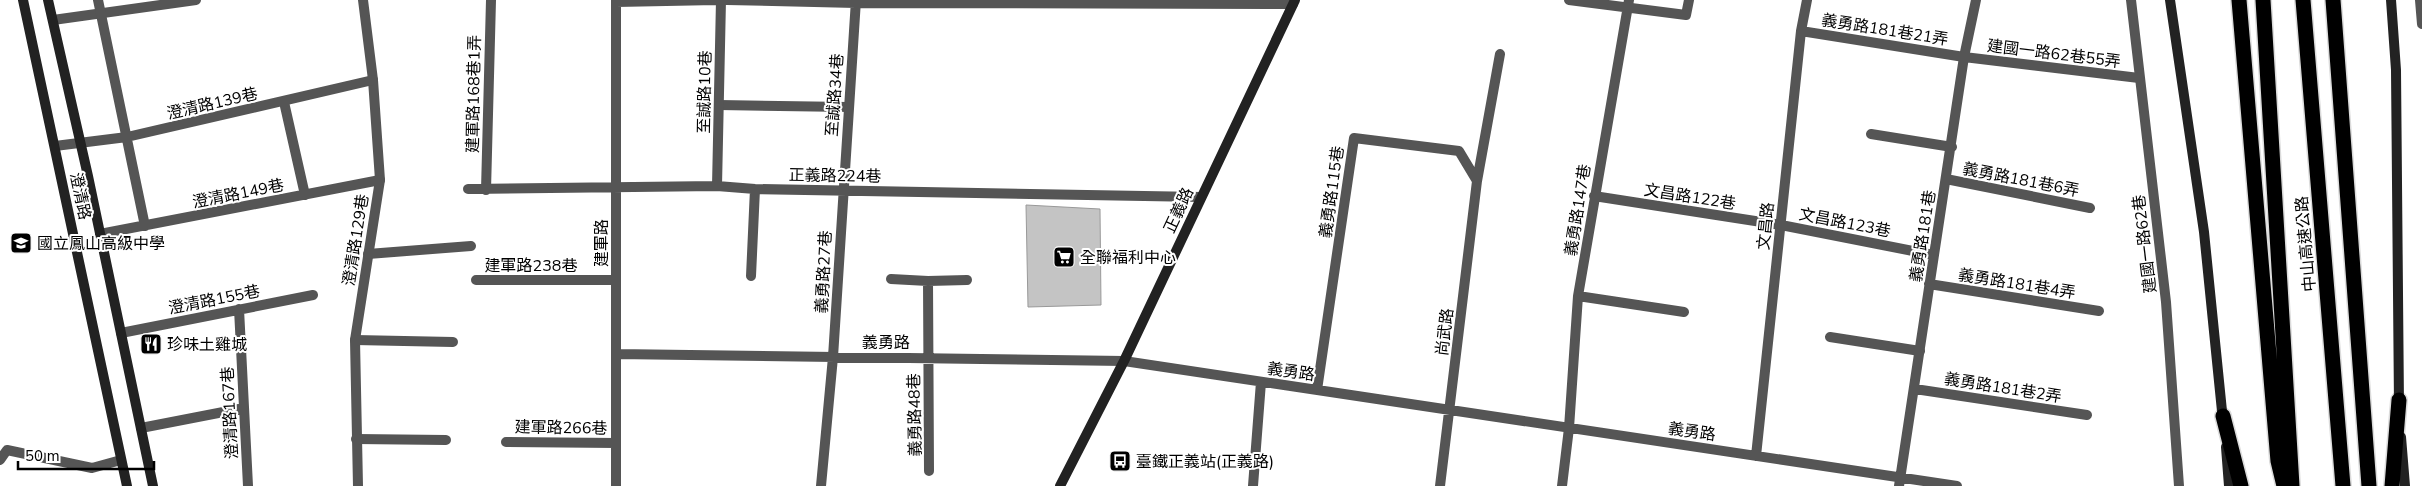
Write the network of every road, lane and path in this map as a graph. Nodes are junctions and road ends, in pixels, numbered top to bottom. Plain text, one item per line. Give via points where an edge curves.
1 (23, 0) edge
2 (48, 0) edge
3 (98, 0) edge
4 (196, 0) edge
5 (363, 0) edge
6 (490, 0) edge
7 (716, 0) edge
8 (721, 0) edge
9 (727, 0) edge
10 (1569, 0) edge
11 (1689, 0) edge
12 (1807, 0) edge
13 (1976, 0) edge
14 (2131, 0) edge
15 (2170, 0) edge
16 (2239, 0) edge
17 (2263, 0) edge
18 (2303, 0) edge
19 (2333, 0) edge
20 (2391, 0) edge
21 (2420, 0) edge
22 (616, 1) edge
23 (856, 2) edge
24 (1109, 2) edge
25 (1294, 2) edge
26 (1629, 4) edge
27 (101, 14) junction
28 (52, 20) junction
29 (2422, 24) edge
30 (1801, 31) junction
31 (1500, 54) dead end
32 (1964, 57) junction
33 (2139, 78) junction
34 (374, 80) junction
35 (284, 102) junction
36 (719, 104) junction
37 (848, 107) junction
38 (1871, 134) dead end
39 (127, 137) junction
40 (80, 143) junction
41 (55, 146) junction
42 (1952, 147) junction
43 (1946, 179) junction
44 (380, 180) junction
45 (1477, 181) junction
46 (717, 186) junction
47 (616, 187) junction
48 (468, 189) dead end
49 (755, 189) junction
50 (486, 190) junction
51 (843, 190) junction
52 (305, 195) junction
53 (1594, 196) junction
54 (1201, 198) junction
55 (2090, 208) dead end
56 (1781, 225) junction
57 (144, 226) junction
58 (100, 234) junction
59 (471, 246) dead end
60 (368, 254) junction
61 (1933, 255) junction
62 (751, 276) dead end
63 (892, 279) dead end
64 (476, 280) dead end
65 (616, 280) junction
66 (967, 280) dead end
67 (928, 281) junction
68 (1929, 284) junction
69 (313, 295) dead end
70 (1578, 296) junction
71 (239, 309) junction
72 (2099, 311) dead end
73 (1684, 312) dead end
74 (121, 333) junction
75 (1830, 337) dead end
76 (355, 340) junction
77 (453, 342) dead end
78 (1920, 351) junction
79 (616, 354) junction
80 (833, 357) junction
81 (928, 358) junction
82 (1124, 361) junction
83 (1261, 382) junction
84 (1915, 389) junction
85 (1317, 390) junction
86 (2399, 400) junction
87 (244, 408) junction
88 (1450, 410) junction
89 (2087, 415) dead end
90 (2223, 416) junction
91 (141, 428) junction
92 (1569, 428) junction
93 (356, 439) junction
94 (446, 440) dead end
95 (506, 442) dead end
96 (616, 443) junction
97 (1756, 456) junction
98 (0, 460) edge
99 (121, 460) junction
100 (929, 471) dead end
101 (1899, 482) edge
102 (127, 486) edge
103 (152, 486) edge
104 (248, 486) edge
105 (358, 486) edge
106 (616, 486) edge
107 (820, 486) edge
108 (1060, 486) edge
109 (1254, 486) edge
110 (1440, 486) edge
111 (1562, 486) edge
112 (1957, 486) edge
113 (2179, 486) edge
114 (2229, 486) edge
115 (2241, 486) edge
116 (2284, 486) edge
117 (2292, 486) edge
118 (2343, 486) edge
119 (2369, 486) edge
120 (2392, 486) edge
121 (2405, 486) edge

1 - 41 street, 澄清路
2 - 28 street, 澄清路
3 - 27 street
4 - 27 street
5 - 34 street, 澄清路129巷
6 - 50 street, 建軍路168巷1弄
7 - 22 street
8 - 36 street, 至誠路10巷
9 - 23 street
10 - 26 street
11 - 26 street via 1686,15
12 - 30 street, 文昌路
13 - 32 street, 義勇路181巷
14 - 33 street, 建國一路62巷
15 - 90 street via 2204,232
16 - 116 highway via 2278,461
17 - 117 highway, 中山高速公路
18 - 118 highway, 中山高速公路
19 - 119 highway
20 - 86 street via 2396,70
21 - 29 street
22 - 47 street, 建軍路
23 - 24 street
23 - 37 street, 至誠路34巷
24 - 25 street
25 - 54 street, 正義路
26 - 53 street, 義勇路147巷
27 - 28 street
27 - 39 street
28 - 40 street, 澄清路
30 - 32 street, 義勇路181巷21弄
30 - 56 street, 文昌路
31 - 45 street, 尚武路
32 - 33 street, 建國一路62巷55弄
32 - 42 street, 義勇路181巷
33 - 113 street, 建國一路62巷 via 2166,302
34 - 35 street, 澄清路139巷
34 - 44 street, 澄清路129巷
35 - 39 street, 澄清路139巷
35 - 52 street
36 - 37 street
36 - 46 street, 至誠路10巷
37 - 51 street, 至誠路34巷
38 - 42 street
39 - 40 street, 澄清路139巷
39 - 57 street
40 - 41 street, 澄清路139巷
40 - 58 street, 澄清路
40 - 103 street, 澄清路
41 - 99 street, 澄清路
42 - 43 street, 義勇路181巷
43 - 55 street, 義勇路181巷6弄
43 - 61 street, 義勇路181巷
44 - 52 street, 澄清路149巷
44 - 60 street, 澄清路129巷
45 - 85 street, 義勇路115巷 via 1458,150 1354,138
45 - 88 street, 尚武路
46 - 47 street, 正義路224巷
46 - 49 street, 正義路224巷
47 - 50 street, 正義路224巷
47 - 65 street, 建軍路
48 - 50 street, 正義路224巷
49 - 51 street, 正義路224巷
49 - 62 street
51 - 54 street, 正義路224巷
51 - 80 street, 義勇路27巷
52 - 57 street, 澄清路149巷
53 - 56 street, 文昌路122巷
53 - 70 street, 義勇路147巷
54 - 82 street, 正義路
56 - 61 street, 文昌路123巷
56 - 97 street, 文昌路
57 - 58 street, 澄清路149巷
58 - 74 street, 澄清路
59 - 60 street
60 - 76 street, 澄清路129巷
61 - 68 street, 義勇路181巷
63 - 67 street
64 - 65 street, 建軍路238巷
65 - 79 street, 建軍路
66 - 67 street
67 - 81 street, 義勇路48巷
68 - 72 street, 義勇路181巷4弄
68 - 78 street, 義勇路181巷
69 - 71 street, 澄清路155巷
70 - 73 street
70 - 92 street, 義勇路147巷
71 - 74 street, 澄清路155巷
71 - 87 street, 澄清路167巷
74 - 91 street, 澄清路
75 - 78 street
76 - 77 street
76 - 93 street, 澄清路129巷
78 - 84 street, 義勇路181巷
79 - 80 street, 義勇路
79 - 96 street, 建軍路
80 - 81 street, 義勇路
80 - 107 street, 義勇路27巷
81 - 82 street, 義勇路
81 - 100 street, 義勇路48巷
82 - 83 street, 義勇路
82 - 108 street, 正義路
83 - 85 street, 義勇路
83 - 109 street
84 - 89 street, 義勇路181巷2弄
84 - 101 street, 義勇路181巷
85 - 88 street, 義勇路
86 - 120 highway
86 - 121 street
87 - 91 street
87 - 104 street, 澄清路167巷
88 - 92 street, 義勇路
88 - 110 street, 尚武路
90 - 114 street
90 - 115 highway
91 - 103 street, 澄清路
92 - 97 street, 義勇路
92 - 111 street, 義勇路147巷
93 - 94 street
93 - 105 street, 澄清路129巷
95 - 96 street, 建軍路266巷
96 - 106 street, 建軍路
97 - 101 street, 義勇路
98 - 99 street via 6,450 92,468
99 - 102 street, 澄清路
101 - 112 street, 義勇路

